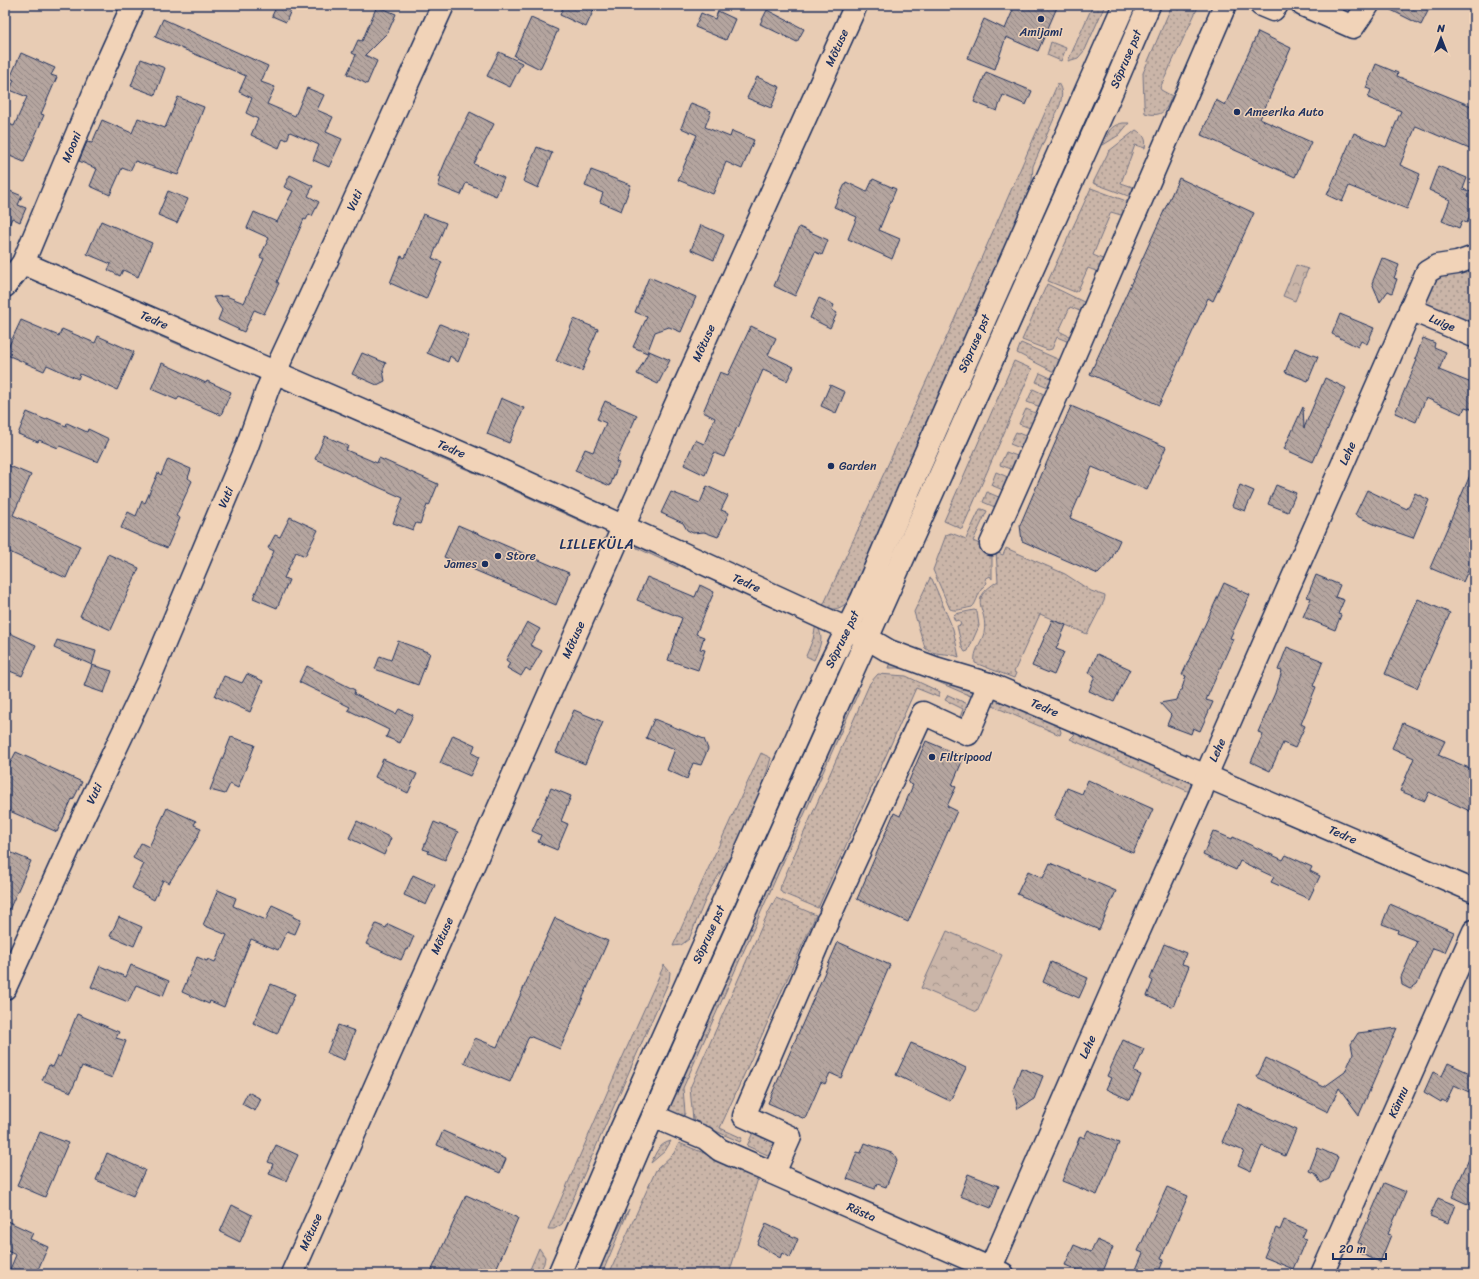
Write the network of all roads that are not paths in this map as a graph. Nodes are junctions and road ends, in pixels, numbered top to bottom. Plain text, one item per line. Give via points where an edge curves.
1 (133, 5) edge
2 (443, 5) edge
3 (856, 5) edge
4 (1124, 5) edge
5 (1149, 5) edge
6 (1225, 5) edge
7 (1261, 5) edge
8 (1277, 5) edge
9 (1303, 5) edge
10 (1368, 5) edge
11 (1474, 257) edge
12 (23, 263) junction
13 (5, 286) edge
14 (1410, 309) junction
15 (1474, 336) edge
16 (275, 373) junction
17 (624, 526) junction
18 (991, 544) dead end
19 (858, 634) junction
20 (988, 684) junction
21 (1206, 776) junction
22 (1474, 891) edge
23 (1474, 931) edge
24 (5, 988) edge
25 (653, 1116) junction
26 (642, 1141) junction
27 (720, 1150) junction
28 (774, 1173) junction
29 (994, 1272) edge
30 (292, 1274) edge
31 (559, 1274) edge
32 (585, 1274) edge
33 (1322, 1274) edge

1 - 12 street, Mooni
2 - 16 street, Vuti
3 - 17 street, Mõtuse via 675,406
4 - 19 street, Sõpruse pst
5 - 19 street, Sõpruse pst via 1106,106
6 - 18 street
7 - 8 street via 1273,10
9 - 10 street via 1353,27
11 - 14 street, Lehe via 1437,266 1427,272
12 - 13 street, Mooni
12 - 16 street, Tedre
14 - 15 street, Luige
14 - 21 street, Lehe
16 - 17 street, Tedre
16 - 24 street, Vuti via 246,449 153,670
17 - 19 street, Tedre
17 - 30 street, Mõtuse
19 - 20 street, Tedre via 888,651
19 - 25 street, Sõpruse pst
19 - 31 street, Sõpruse pst via 824,677
20 - 21 street, Tedre
20 - 28 street via 968,734 923,712 829,917 744,1116 790,1137
21 - 22 street, Tedre
21 - 29 street, Lehe
23 - 33 street, Kännu
25 - 26 street, Sõpruse pst
25 - 27 street, Rästa via 705,1138
26 - 27 street, Rästa via 659,1135
26 - 32 street, Sõpruse pst
27 - 28 street, Rästa
28 - 29 street, Rästa

